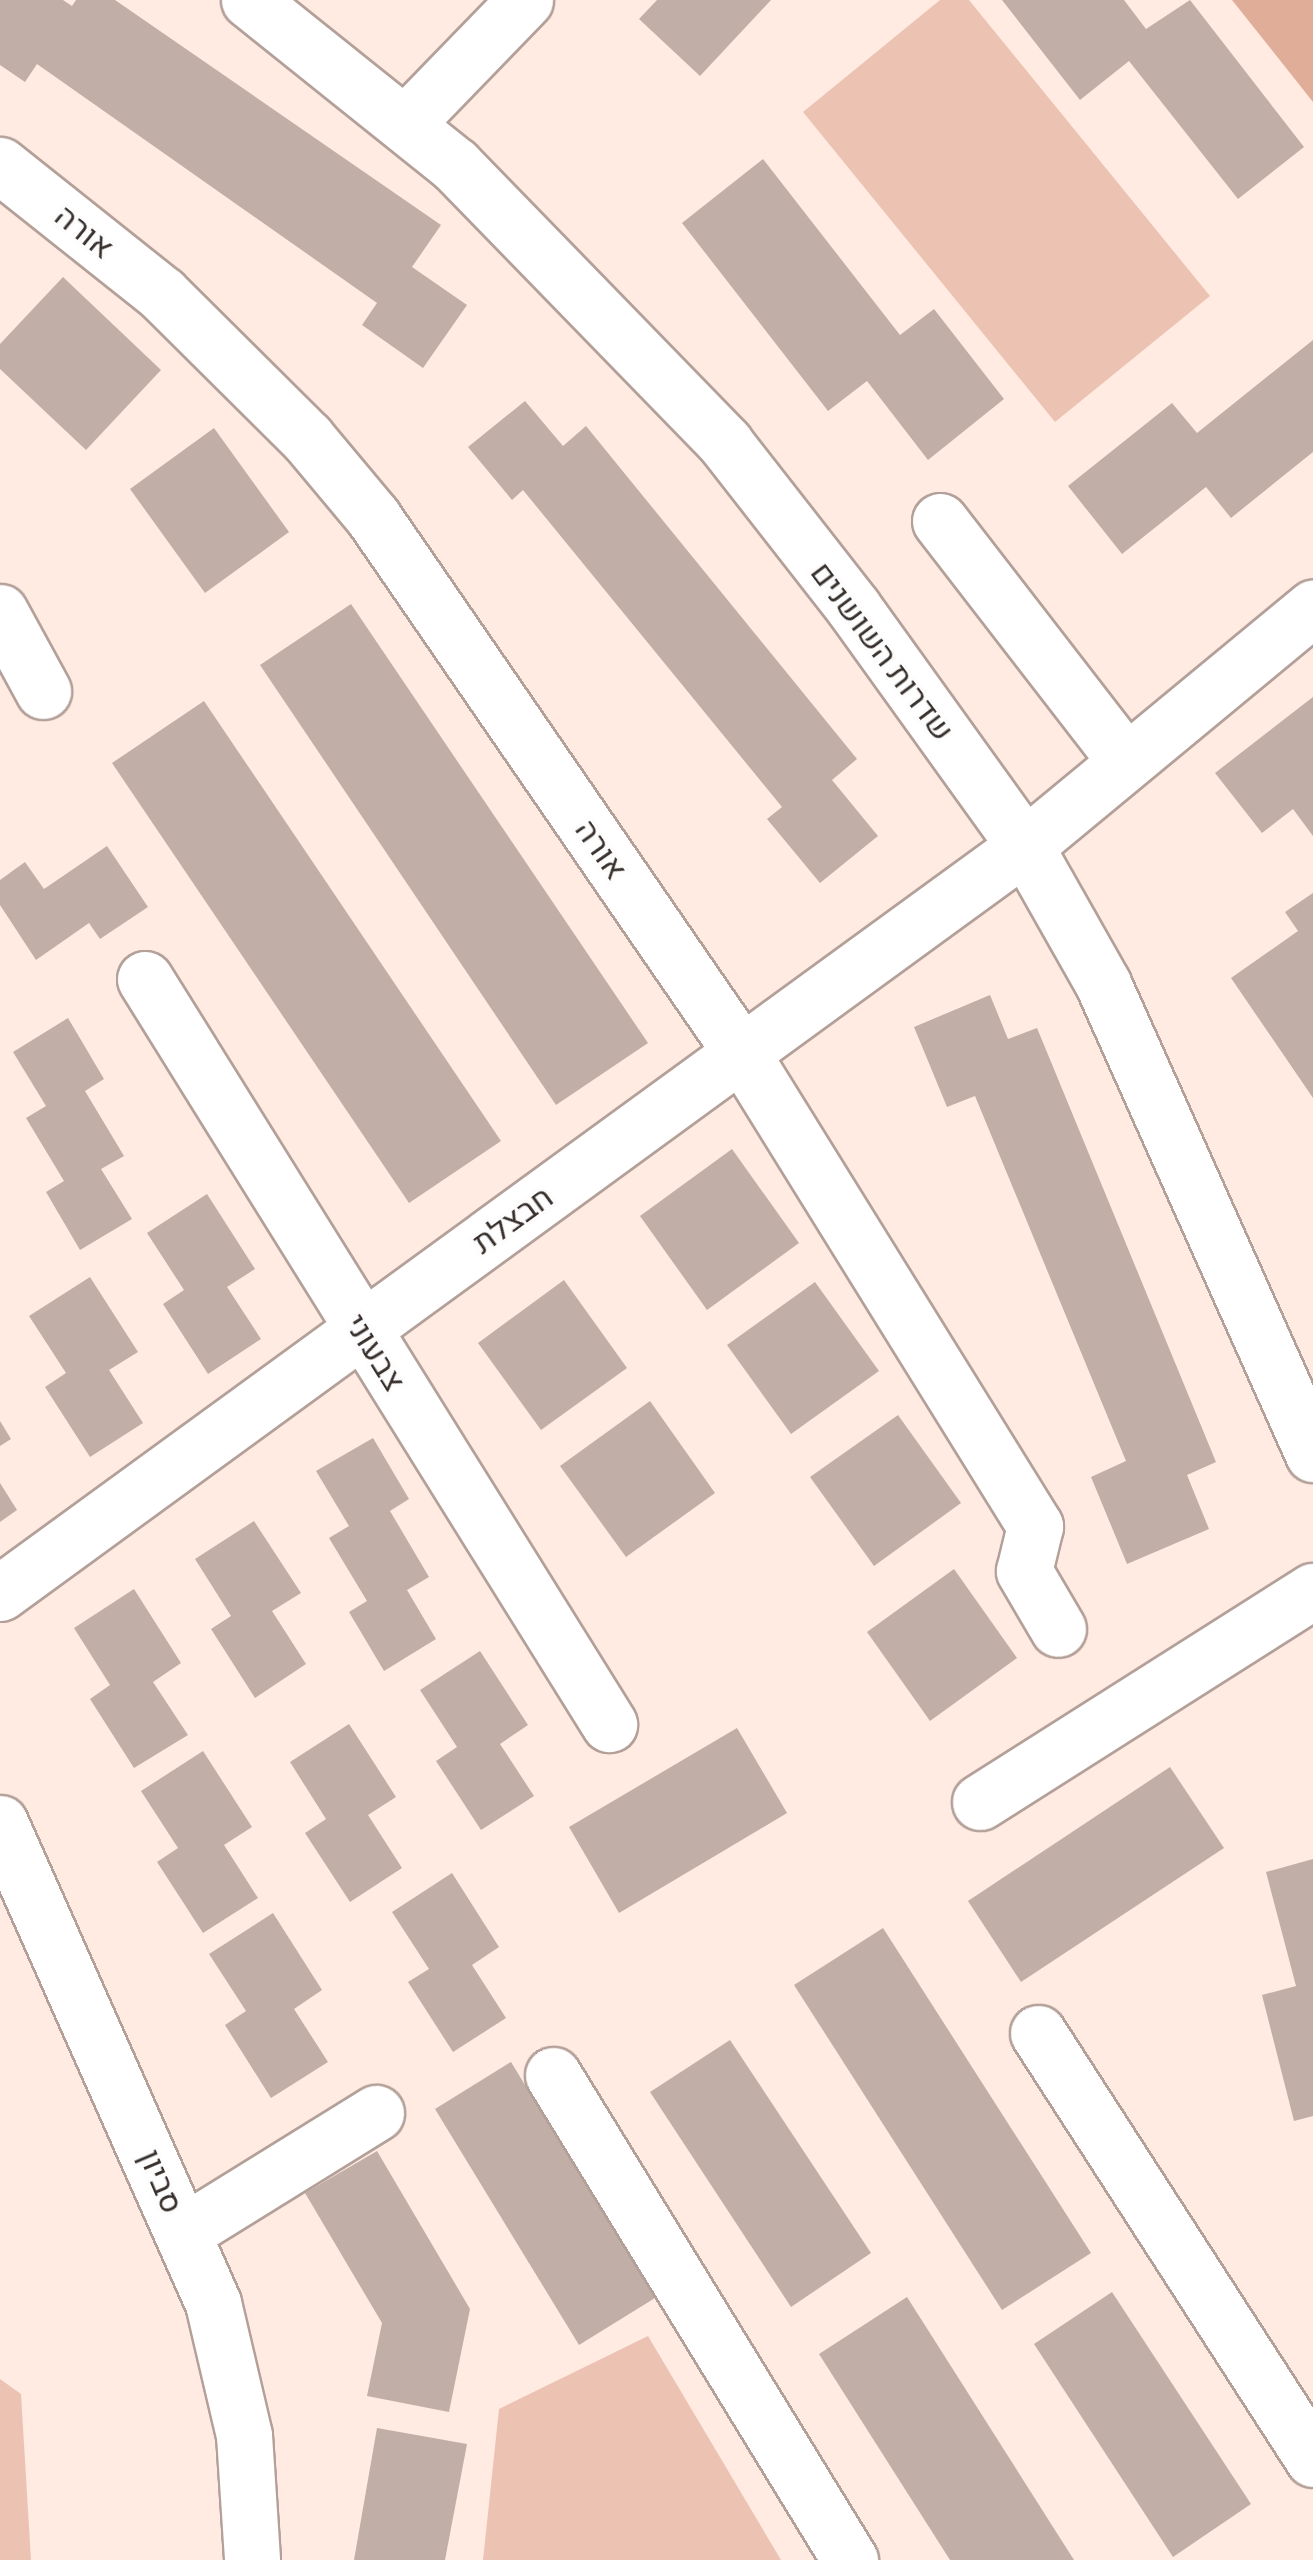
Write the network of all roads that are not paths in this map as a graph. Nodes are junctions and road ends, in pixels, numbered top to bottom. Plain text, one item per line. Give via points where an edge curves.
1 (249, 0) edge
2 (493, 11) edge
3 (406, 124) junction
4 (0, 165) edge
5 (940, 521) dead end
6 (1313, 608) edge
7 (0, 612) edge
8 (43, 690) dead end
9 (1126, 762) junction
10 (1025, 846) junction
11 (145, 979) dead end
12 (741, 1052) junction
13 (362, 1329) junction
14 (1311, 1445) edge
15 (1313, 1591) edge
16 (0, 1593) edge
17 (1058, 1629) dead end
18 (608, 1724) dead end
19 (980, 1802) dead end
20 (0, 1822) edge
21 (1038, 2034) dead end
22 (554, 2075) dead end
23 (376, 2113) dead end
24 (184, 2232) junction
25 (1313, 2459) edge
26 (252, 2560) edge
27 (850, 2560) edge

1 - 3 street, שדרות השושנים
2 - 3 street
3 - 10 street, שדרות השושנים via 468,178 726,444
4 - 12 street, אורה via 191,321 373,516
5 - 9 street
6 - 9 street, חבצלת
7 - 8 street
9 - 10 street, חבצלת
10 - 12 street, חבצלת
10 - 14 street, שדרות השושנים via 1103,984
11 - 13 street, צבעוני
12 - 13 street, חבצלת
12 - 17 street, אורה via 1035,1526 1024,1571
13 - 16 street, חבצלת
13 - 18 street, צבעוני
15 - 19 street
20 - 24 street, סביון
21 - 25 street
22 - 27 street
23 - 24 street
24 - 26 street, סביון via 213,2303 244,2435

